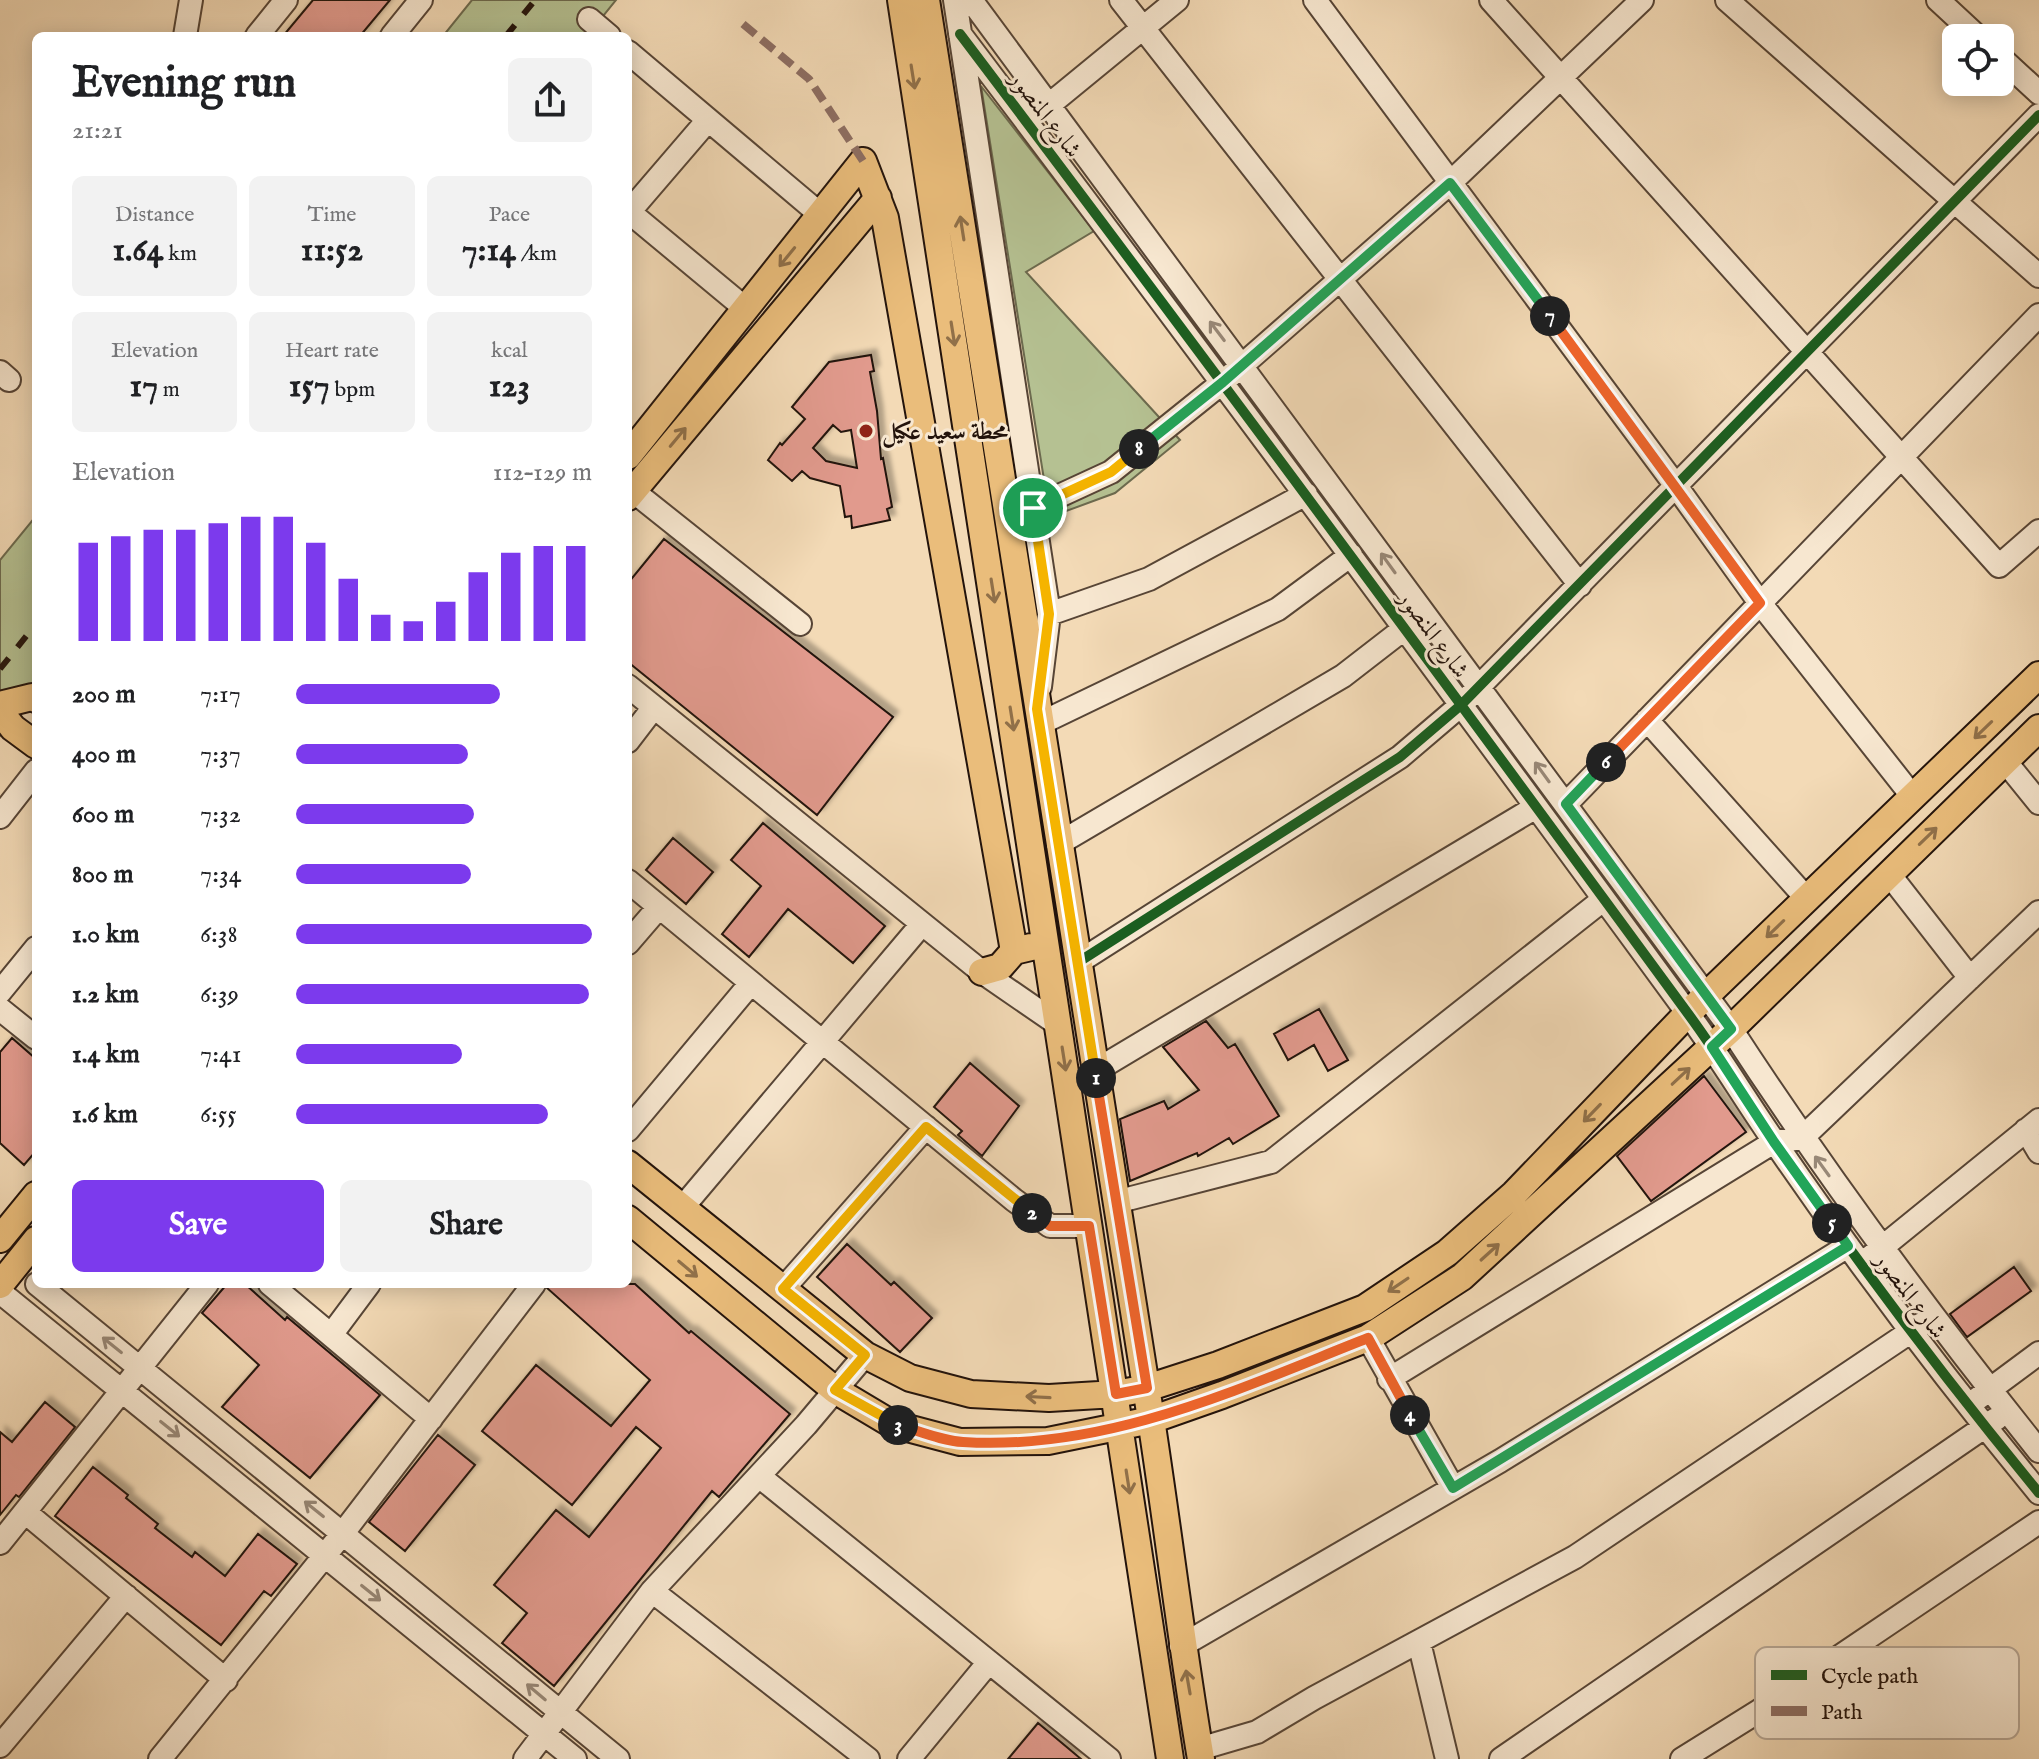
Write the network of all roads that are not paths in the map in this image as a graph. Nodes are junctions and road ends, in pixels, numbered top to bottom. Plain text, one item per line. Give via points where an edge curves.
1 (191, 0) edge
2 (286, 0) edge
3 (421, 0) edge
4 (901, 0) edge
5 (926, 0) edge
6 (955, 0) edge
7 (971, 0) edge
8 (1121, 0) edge
9 (1177, 0) edge
10 (1315, 0) edge
11 (1491, 0) edge
12 (1642, 0) edge
13 (1727, 0) edge
14 (1938, 0) edge
15 (589, 19) dead end
16 (1964, 24) edge
17 (1143, 28) junction
18 (186, 32) edge
19 (260, 32) edge
20 (395, 32) edge
21 (604, 32) edge
22 (960, 34) junction
23 (632, 55) edge
24 (2014, 70) edge
25 (1562, 79) junction
26 (2039, 93) edge
27 (1049, 105) junction
28 (2039, 115) edge
29 (708, 120) junction
30 (1450, 183) junction
31 (878, 198) junction
32 (1953, 202) junction
33 (632, 207) edge
34 (632, 215) edge
35 (821, 215) junction
36 (2039, 276) edge
37 (1338, 280) junction
38 (746, 309) junction
39 (2039, 315) edge
40 (1807, 353) junction
41 (1242, 364) junction
42 (1223, 382) junction
43 (632, 451) edge
44 (1901, 457) junction
45 (1676, 486) junction
46 (632, 493) edge
47 (1306, 494) junction
48 (632, 495) edge
49 (1033, 508) junction
50 (2039, 531) edge
51 (1351, 555) junction
52 (1580, 585) junction
53 (1760, 603) junction
54 (1049, 614) junction
55 (800, 624) dead end
56 (1405, 628) junction
57 (1013, 640) junction
58 (2039, 675) edge
59 (1480, 688) junction
60 (632, 689) edge
61 (32, 696) edge
62 (32, 698) edge
63 (0, 705) edge
64 (1461, 705) junction
65 (654, 707) junction
66 (1038, 716) junction
67 (7, 720) edge
68 (1647, 720) junction
69 (2039, 728) edge
70 (632, 736) edge
71 (32, 742) edge
72 (2005, 761) junction
73 (32, 776) edge
74 (1913, 797) junction
75 (2039, 803) edge
76 (1566, 804) junction
77 (1536, 807) junction
78 (0, 817) edge
79 (1058, 844) junction
80 (1889, 874) junction
81 (632, 884) edge
82 (1604, 899) junction
83 (1807, 899) junction
84 (659, 907) junction
85 (2039, 912) edge
86 (922, 924) junction
87 (632, 938) edge
88 (1046, 944) junction
89 (1014, 951) junction
90 (32, 953) edge
91 (1077, 963) junction
92 (982, 972) junction
93 (1970, 978) junction
94 (751, 983) junction
95 (0, 992) edge
96 (1697, 1004) junction
97 (0, 1009) edge
98 (1059, 1025) junction
99 (32, 1035) edge
100 (1722, 1038) junction
101 (822, 1041) junction
102 (1095, 1071) junction
103 (632, 1125) edge
104 (2033, 1125) edge
105 (926, 1127) junction
106 (1802, 1138) junction
107 (1774, 1142) junction
108 (2039, 1152) edge
109 (632, 1167) edge
110 (32, 1200) edge
111 (1116, 1202) junction
112 (682, 1208) junction
113 (632, 1222) edge
114 (1089, 1226) junction
115 (0, 1239) edge
116 (32, 1244) edge
117 (1848, 1246) junction
118 (1881, 1248) junction
119 (1862, 1265) junction
120 (5, 1269) edge
121 (32, 1282) edge
122 (41, 1288) edge
123 (204, 1288) edge
124 (275, 1288) edge
125 (366, 1288) edge
126 (531, 1288) edge
127 (783, 1289) junction
128 (0, 1292) edge
129 (1933, 1316) junction
130 (1913, 1330) junction
131 (331, 1335) junction
132 (1368, 1338) junction
133 (2039, 1353) edge
134 (865, 1355) junction
135 (141, 1368) junction
136 (1389, 1379) junction
137 (1147, 1388) junction
138 (835, 1390) junction
139 (1989, 1390) junction
140 (122, 1391) junction
141 (1116, 1394) junction
142 (1970, 1405) junction
143 (2006, 1411) junction
144 (431, 1419) junction
145 (1151, 1420) junction
146 (1119, 1427) junction
147 (1986, 1428) junction
148 (2039, 1451) edge
149 (759, 1476) junction
150 (1453, 1488) junction
151 (2039, 1493) edge
152 (25, 1512) junction
153 (2039, 1522) edge
154 (343, 1533) junction
155 (0, 1543) edge
156 (325, 1555) junction
157 (652, 1591) junction
158 (126, 1596) junction
159 (1419, 1642) junction
160 (1181, 1646) junction
161 (1854, 1647) edge
162 (989, 1662) junction
163 (226, 1680) junction
164 (560, 1712) junction
165 (1755, 1713) edge
166 (544, 1735) junction
167 (0, 1746) edge
168 (1200, 1754) edge
169 (160, 1759) edge
170 (525, 1759) edge
171 (575, 1759) edge
172 (618, 1759) edge
173 (868, 1759) edge
174 (909, 1759) edge
175 (1109, 1759) edge
176 (1170, 1759) edge
177 (1447, 1759) edge
178 (1501, 1759) edge
179 (1682, 1759) edge

1 - 18 street
2 - 19 street
3 - 20 street
4 -> 57 main road
57 -> 5 main road
6 - 22 street
7 - 27 street, شارع المنصور
8 - 17 street
9 - 17 street
10 - 30 street
11 - 25 street
12 - 25 street
13 - 32 street
14 - 16 street
15 - 21 street
17 - 27 street
17 - 37 street
22 - 42 street, شارع المنصور
22 - 49 street
23 - 29 street
24 - 26 street
25 - 30 street
25 - 40 street
41 -> 27 street, شارع المنصور
28 - 32 street
29 - 33 street
29 - 35 street
30 - 37 street
30 - 45 street
31 - 35 main road via 863,161
46 -> 31 main road
31 - 89 main road
32 - 36 street
32 - 40 street
34 - 38 street
35 -> 38 main road
37 - 41 street
37 - 52 street
38 - 43 main road
39 - 44 street
40 - 44 street
40 - 45 street
41 - 42 street
59 -> 41 street, شارع المنصور
42 - 47 street, شارع المنصور
42 - 49 street via 1111,472
44 - 50 street via 1999,566
44 - 53 street
45 - 52 street
45 - 53 street
47 - 51 street, شارع المنصور
47 - 54 street via 1149,579
48 - 55 street
49 - 54 street
51 - 56 street, شارع المنصور
51 - 66 street via 1278,609
52 - 59 street
53 - 68 street
53 - 74 street
54 - 66 street
56 - 64 street, شارع المنصور
56 - 79 street via 1343,676
57 - 66 main road
57 -> 88 main road
58 -> 74 main road
59 - 64 street
76 -> 59 street, شارع المنصور
60 - 65 street
61 - 63 main road
62 - 67 street
64 - 77 street, شارع المنصور
64 - 91 street via 1400,757
65 - 70 street
65 - 86 street
66 - 79 main road
67 - 71 main road
68 - 76 street
68 - 83 street
69 - 72 main road
72 - 75 street
80 -> 72 main road
73 - 78 street
74 - 83 main road
76 - 96 street, شارع المنصور
77 - 82 street, شارع المنصور
77 - 102 street
79 - 91 main road
80 - 93 street
80 - 100 main road
81 - 84 street
82 - 96 street, شارع المنصور
82 - 111 street via 1271,1162
83 -> 96 main road
84 - 87 street
84 - 94 street
85 - 93 street
86 - 92 street
86 - 101 street
88 - 89 main road
88 - 98 main road
89 - 92 main road via 1000,967
90 - 95 street
91 - 102 main road
92 - 98 street
93 - 106 street
94 - 101 street
94 - 103 street
96 - 100 street, شارع المنصور
96 -> 137 main road via 1514,1194 1447,1253 1365,1308
97 - 99 street
98 -> 114 main road
100 - 106 street, شارع المنصور
100 - 107 street, شارع المنصور
132 -> 100 main road via 1462,1277
101 - 105 street
101 - 112 street
102 - 111 main road
104 - 108 street
104 - 118 street
105 - 114 street via 1050,1226
105 - 127 street
106 - 107 street
118 -> 106 street, شارع المنصور
107 - 117 street, شارع المنصور
107 - 136 street
109 - 112 main road
110 - 115 main road
111 - 137 main road
112 - 127 main road
113 -> 138 main road
114 - 141 main road
116 - 120 main road
117 - 119 street, شارع المنصور
117 - 150 street
118 - 119 street
118 - 129 street, شارع المنصور
119 - 130 street, شارع المنصور
120 - 121 street
135 -> 122 street
123 - 135 street
124 - 131 street
125 - 131 street
126 - 144 street
127 - 134 main road
128 - 140 street
129 - 130 street
129 - 139 street, شارع المنصور
130 - 142 street, شارع المنصور
130 - 159 street via 1575,1557
131 - 144 street
132 - 136 street
132 - 145 main road
133 - 139 street
134 - 138 street
141 -> 134 main road via 971,1394 910,1378
135 - 140 street
154 -> 135 street
136 - 150 street
137 - 141 main road
137 - 145 main road
138 - 146 main road via 892,1424 960,1442 1048,1441
138 - 149 street
139 - 142 street
139 - 143 street, شارع المنصور
140 - 152 street
140 -> 156 street
141 - 146 main road
142 - 147 street, شارع المنصور
143 - 147 street
143 - 148 street, شارع المنصور
144 - 154 street
145 - 146 main road
145 - 160 main road
146 -> 176 main road
147 - 151 street, شارع المنصور
147 - 178 street
149 - 157 street
149 - 162 street
150 - 160 street
152 - 155 street
152 - 158 street
153 - 161 street
154 - 156 street
164 -> 154 street
156 - 163 street
156 -> 166 street
157 - 164 street
157 - 173 street
158 - 163 street
158 - 167 street
159 - 168 street via 1257,1732
159 - 177 street
168 -> 160 main road
162 - 174 street
162 - 175 street
163 - 169 street
164 - 166 street
164 - 172 street
165 - 179 street
166 - 170 street
166 - 171 street

